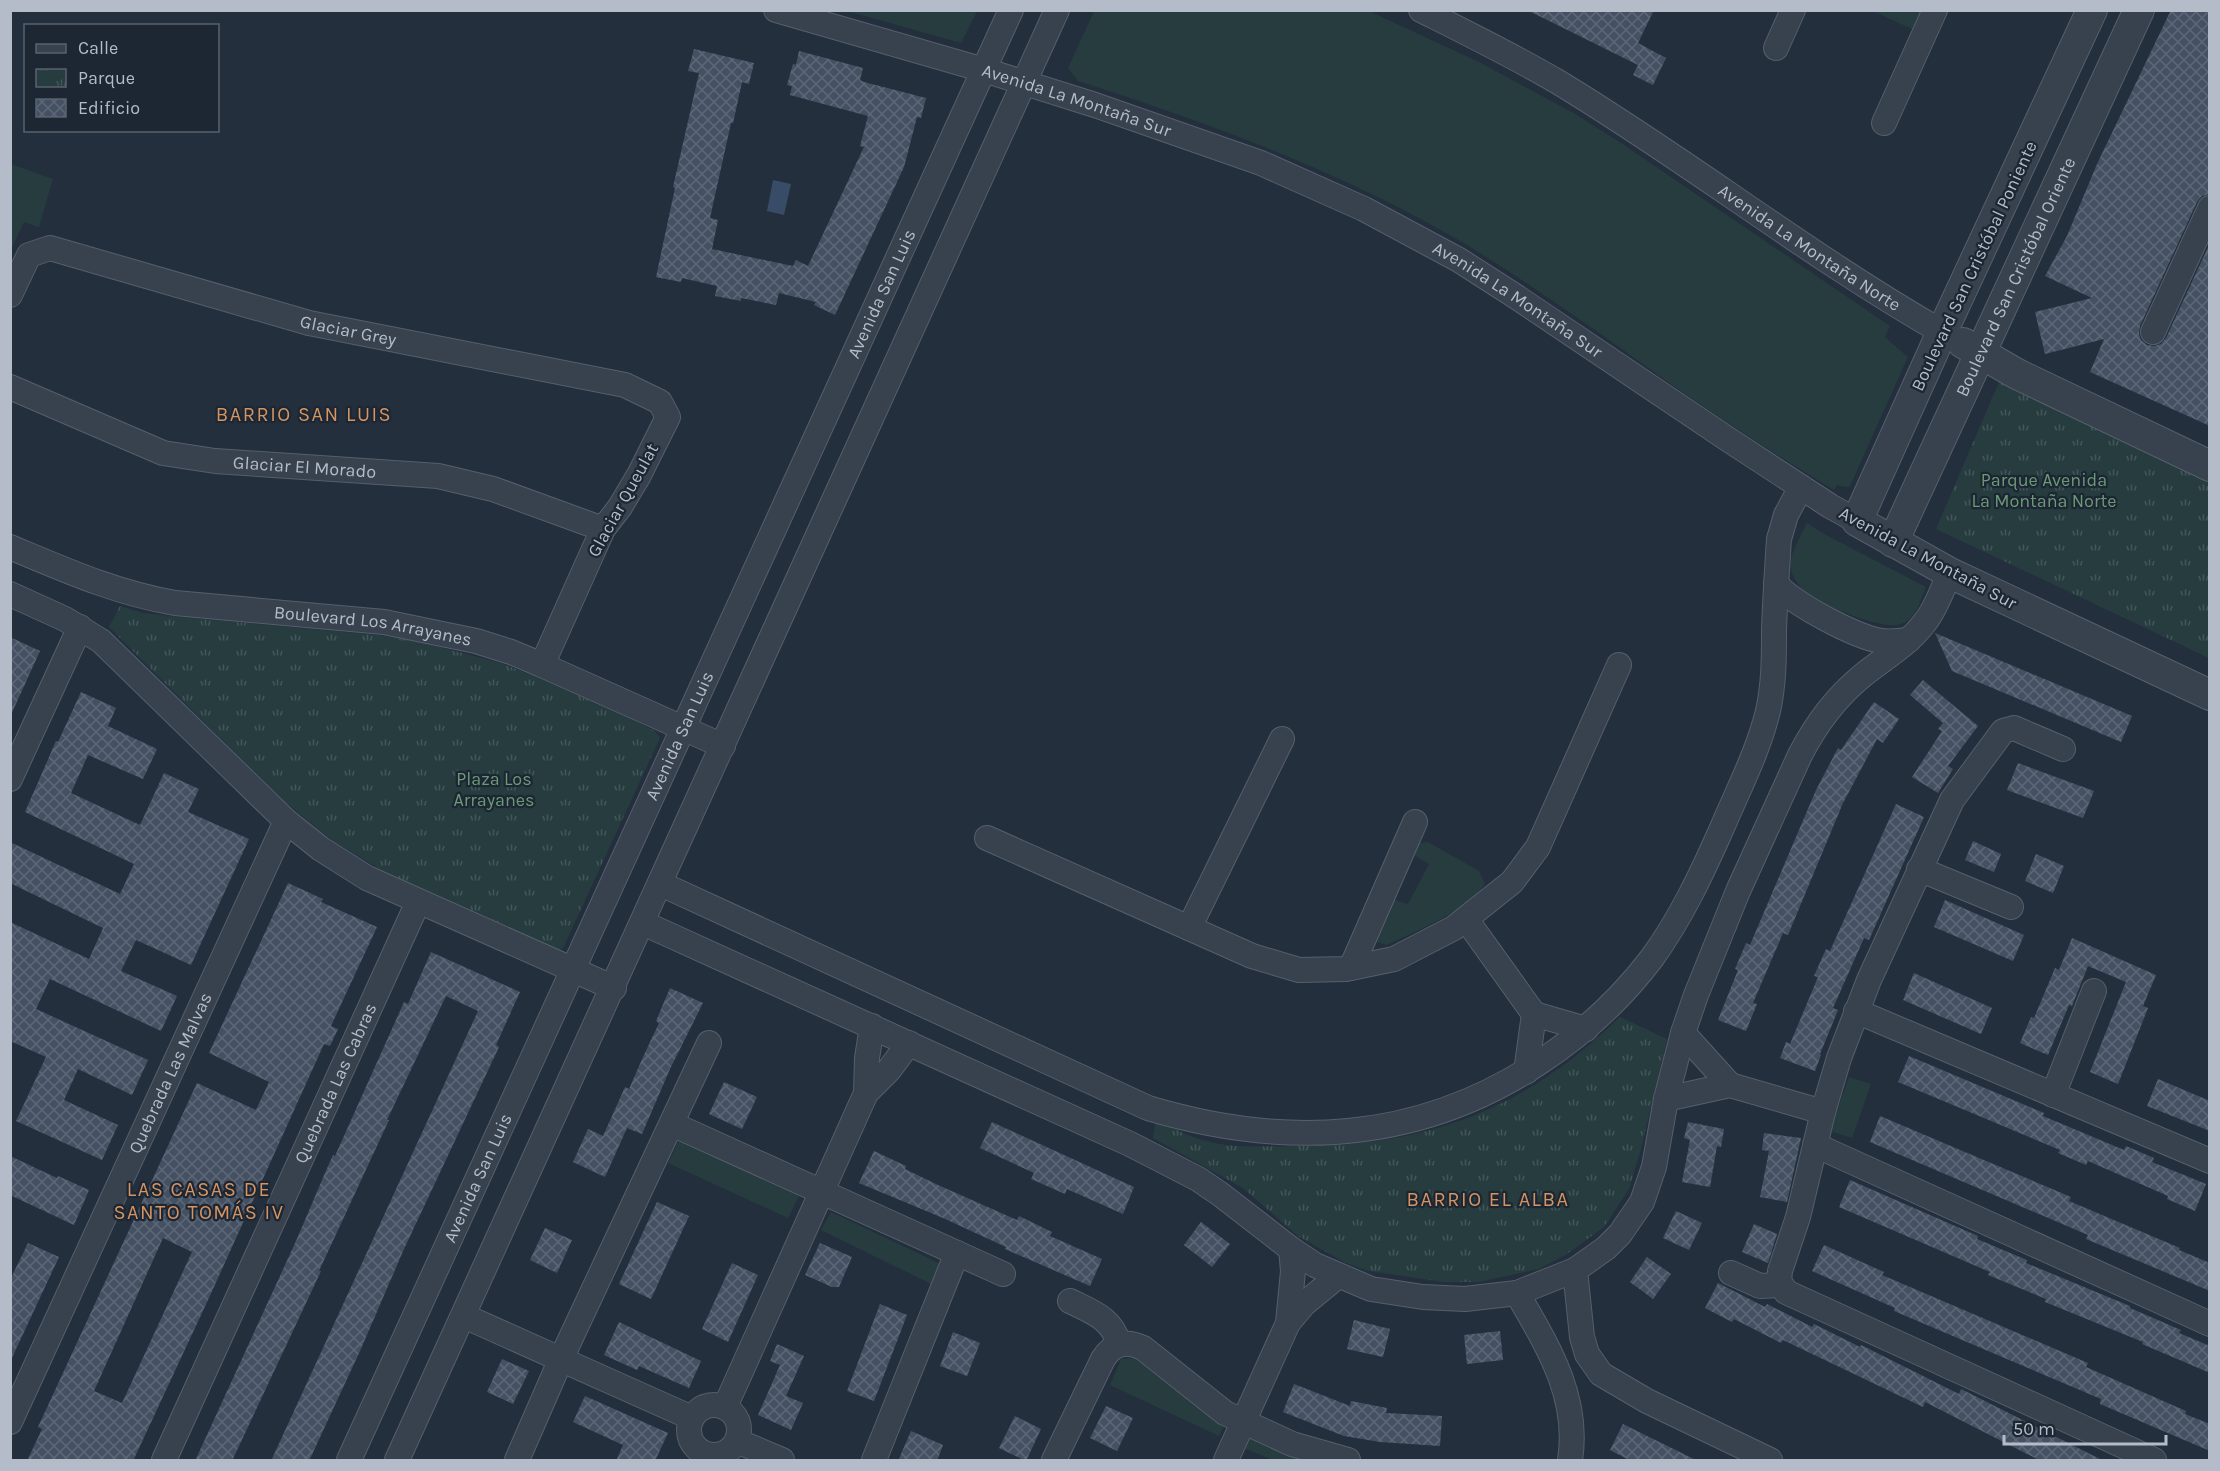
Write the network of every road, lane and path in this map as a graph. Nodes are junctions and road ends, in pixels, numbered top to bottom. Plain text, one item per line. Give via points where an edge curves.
1 (776, 10) edge
2 (1011, 10) edge
3 (1057, 10) edge
4 (1421, 10) edge
5 (1792, 10) edge
6 (1935, 10) edge
7 (2092, 10) edge
8 (2139, 10) edge
9 (1776, 48) dead end
10 (984, 70) junction
11 (1024, 82) junction
12 (1884, 123) dead end
13 (2210, 208) edge
14 (10, 295) edge
15 (1942, 332) junction
16 (2153, 332) dead end
17 (1982, 352) junction
18 (10, 387) edge
19 (660, 402) joint
20 (2210, 466) edge
21 (1800, 486) junction
22 (1857, 521) junction
23 (603, 529) junction
24 (1893, 542) junction
25 (10, 547) edge
26 (1950, 573) junction
27 (1776, 583) junction
28 (10, 594) edge
29 (80, 627) junction
30 (1909, 640) junction
31 (542, 665) junction
32 (1619, 665) dead end
33 (2210, 695) edge
34 (684, 728) junction
35 (1282, 739) dead end
36 (723, 746) junction
37 (2063, 749) dead end
38 (10, 779) edge
39 (286, 821) junction
40 (1415, 822) dead end
41 (987, 838) dead end
42 (1919, 869) junction
43 (661, 884) junction
44 (418, 902) junction
45 (2011, 907) dead end
46 (1466, 919) junction
47 (643, 923) junction
48 (1189, 928) junction
49 (1351, 968) junction
50 (573, 971) junction
51 (614, 988) junction
52 (2094, 992) dead end
53 (1856, 1011) junction
54 (1534, 1014) junction
55 (872, 1026) junction
56 (1586, 1029) junction
57 (1683, 1033) junction
58 (709, 1043) dead end
59 (909, 1043) junction
60 (1526, 1072) junction
61 (1730, 1085) junction
62 (866, 1093) junction
63 (2053, 1095) junction
64 (1666, 1099) junction
65 (1148, 1108) junction
66 (1823, 1112) junction
67 (672, 1124) junction
68 (1130, 1144) junction
69 (1815, 1145) junction
70 (2210, 1161) edge
71 (822, 1192) junction
72 (1291, 1249) junction
73 (957, 1253) junction
74 (1575, 1270) junction
75 (1731, 1273) dead end
76 (1003, 1274) dead end
77 (1338, 1276) junction
78 (1780, 1285) junction
79 (1517, 1293) junction
80 (1070, 1301) dead end
81 (464, 1316) junction
82 (1288, 1323) junction
83 (2210, 1324) edge
84 (1119, 1344) junction
85 (561, 1359) junction
86 (725, 1407) junction
87 (692, 1418) junction
88 (10, 1422) edge
89 (1244, 1422) junction
90 (737, 1440) junction
91 (701, 1456) edge
92 (164, 1461) edge
93 (349, 1461) edge
94 (397, 1461) edge
95 (517, 1461) edge
96 (782, 1461) edge
97 (874, 1461) edge
98 (1054, 1461) edge
99 (1226, 1461) edge
100 (1348, 1461) edge
101 (1570, 1461) edge
102 (1770, 1461) edge
103 (2154, 1461) edge

1 - 10 street, Avenida La Montaña Sur
2 - 10 street, Avenida San Luis
3 - 11 street
4 - 15 street, Avenida La Montaña Norte via 1565,87 1804,247
5 - 9 street
6 - 12 street
7 - 15 street, Boulevard San Cristóbal Poniente
8 - 17 street, Boulevard San Cristóbal Oriente
10 - 11 street, Avenida La Montaña Sur
10 - 34 street, Avenida San Luis
11 - 21 street, Avenida La Montaña Sur via 1261,163 1402,229 1515,296
11 - 36 street
13 - 16 street
14 - 19 street, Glaciar Grey via 29,255 50,248 309,323 625,385
15 - 17 street, Avenida La Montaña Norte
15 - 22 street, Boulevard San Cristóbal Poniente
17 - 20 street, Avenida La Montaña Norte via 2017,374
17 - 24 street, Boulevard San Cristóbal Oriente
18 - 23 street, Glaciar El Morado via 163,453 215,461 438,476 493,489
19 - 23 street, Glaciar Queulat via 668,417 639,476
21 - 22 street, Avenida La Montaña Sur
21 - 27 street via 1782,525
22 - 24 street, Avenida La Montaña Sur
23 - 31 street, Glaciar Queulat
24 - 26 street, Avenida La Montaña Sur
25 - 31 street, Boulevard Los Arrayanes via 104,586 150,599 408,625 476,641
26 - 30 street via 1926,621
26 - 33 street, Avenida La Montaña Sur
27 - 30 street via 1799,603 1850,631 1880,641
27 - 56 street via 1772,686 1755,752 1670,931 1636,978
28 - 29 street
29 - 38 street
29 - 39 street via 116,654
30 - 57 street via 1848,688 1809,737 1738,891
31 - 34 street, Boulevard Los Arrayanes
32 - 46 street via 1538,847 1512,882
34 - 36 street, Boulevard Los Arrayanes
34 - 50 street, Avenida San Luis
35 - 48 street
36 - 43 street
37 - 42 street via 2014,728 2004,731 1952,800
39 - 44 street via 348,867
39 - 88 street, Quebrada Las Malvas
40 - 49 street
41 - 48 street
42 - 45 street
42 - 53 street
43 - 47 street
43 - 65 street
44 - 50 street
44 - 92 street, Quebrada Las Cabras
46 - 49 street via 1394,959
46 - 54 street
47 - 51 street
47 - 55 street
48 - 49 street via 1252,956 1299,970
50 - 51 street
50 - 93 street, Avenida San Luis
51 - 81 street
52 - 63 street
53 - 63 street
53 - 66 street
54 - 56 street
54 - 60 street
55 - 59 street
55 - 62 street
56 - 60 street
57 - 61 street
57 - 64 street
58 - 67 street
59 - 62 street
59 - 68 street
60 - 65 street via 1438,1113 1361,1130 1250,1130
61 - 64 street
61 - 66 street
62 - 71 street
63 - 70 street
64 - 74 street via 1654,1167 1642,1202 1620,1234
65 - 68 street
66 - 69 street
67 - 71 street
67 - 85 street
68 - 72 street via 1198,1179
69 - 78 street via 1780,1271
69 - 83 street
71 - 73 street
71 - 86 street
72 - 77 street
72 - 82 street
73 - 76 street
73 - 97 street
74 - 79 street
74 - 102 street via 1582,1337 1587,1354 1601,1374
75 - 78 street via 1760,1286
77 - 79 street via 1371,1289 1423,1297 1465,1299
77 - 82 street
78 - 103 street via 1791,1294
79 - 101 street via 1563,1382 1571,1421
80 - 84 street via 1107,1321
81 - 85 street
81 - 94 street
82 - 89 street
84 - 89 street via 1143,1348 1216,1407
84 - 98 street via 1103,1359
85 - 87 street
85 - 95 street
86 - 87 street via 712,1404 700,1408
86 - 90 street via 738,1421
87 - 91 street via 688,1431
89 - 99 street
89 - 100 street via 1292,1444
90 - 91 street via 722,1454
90 - 96 street

